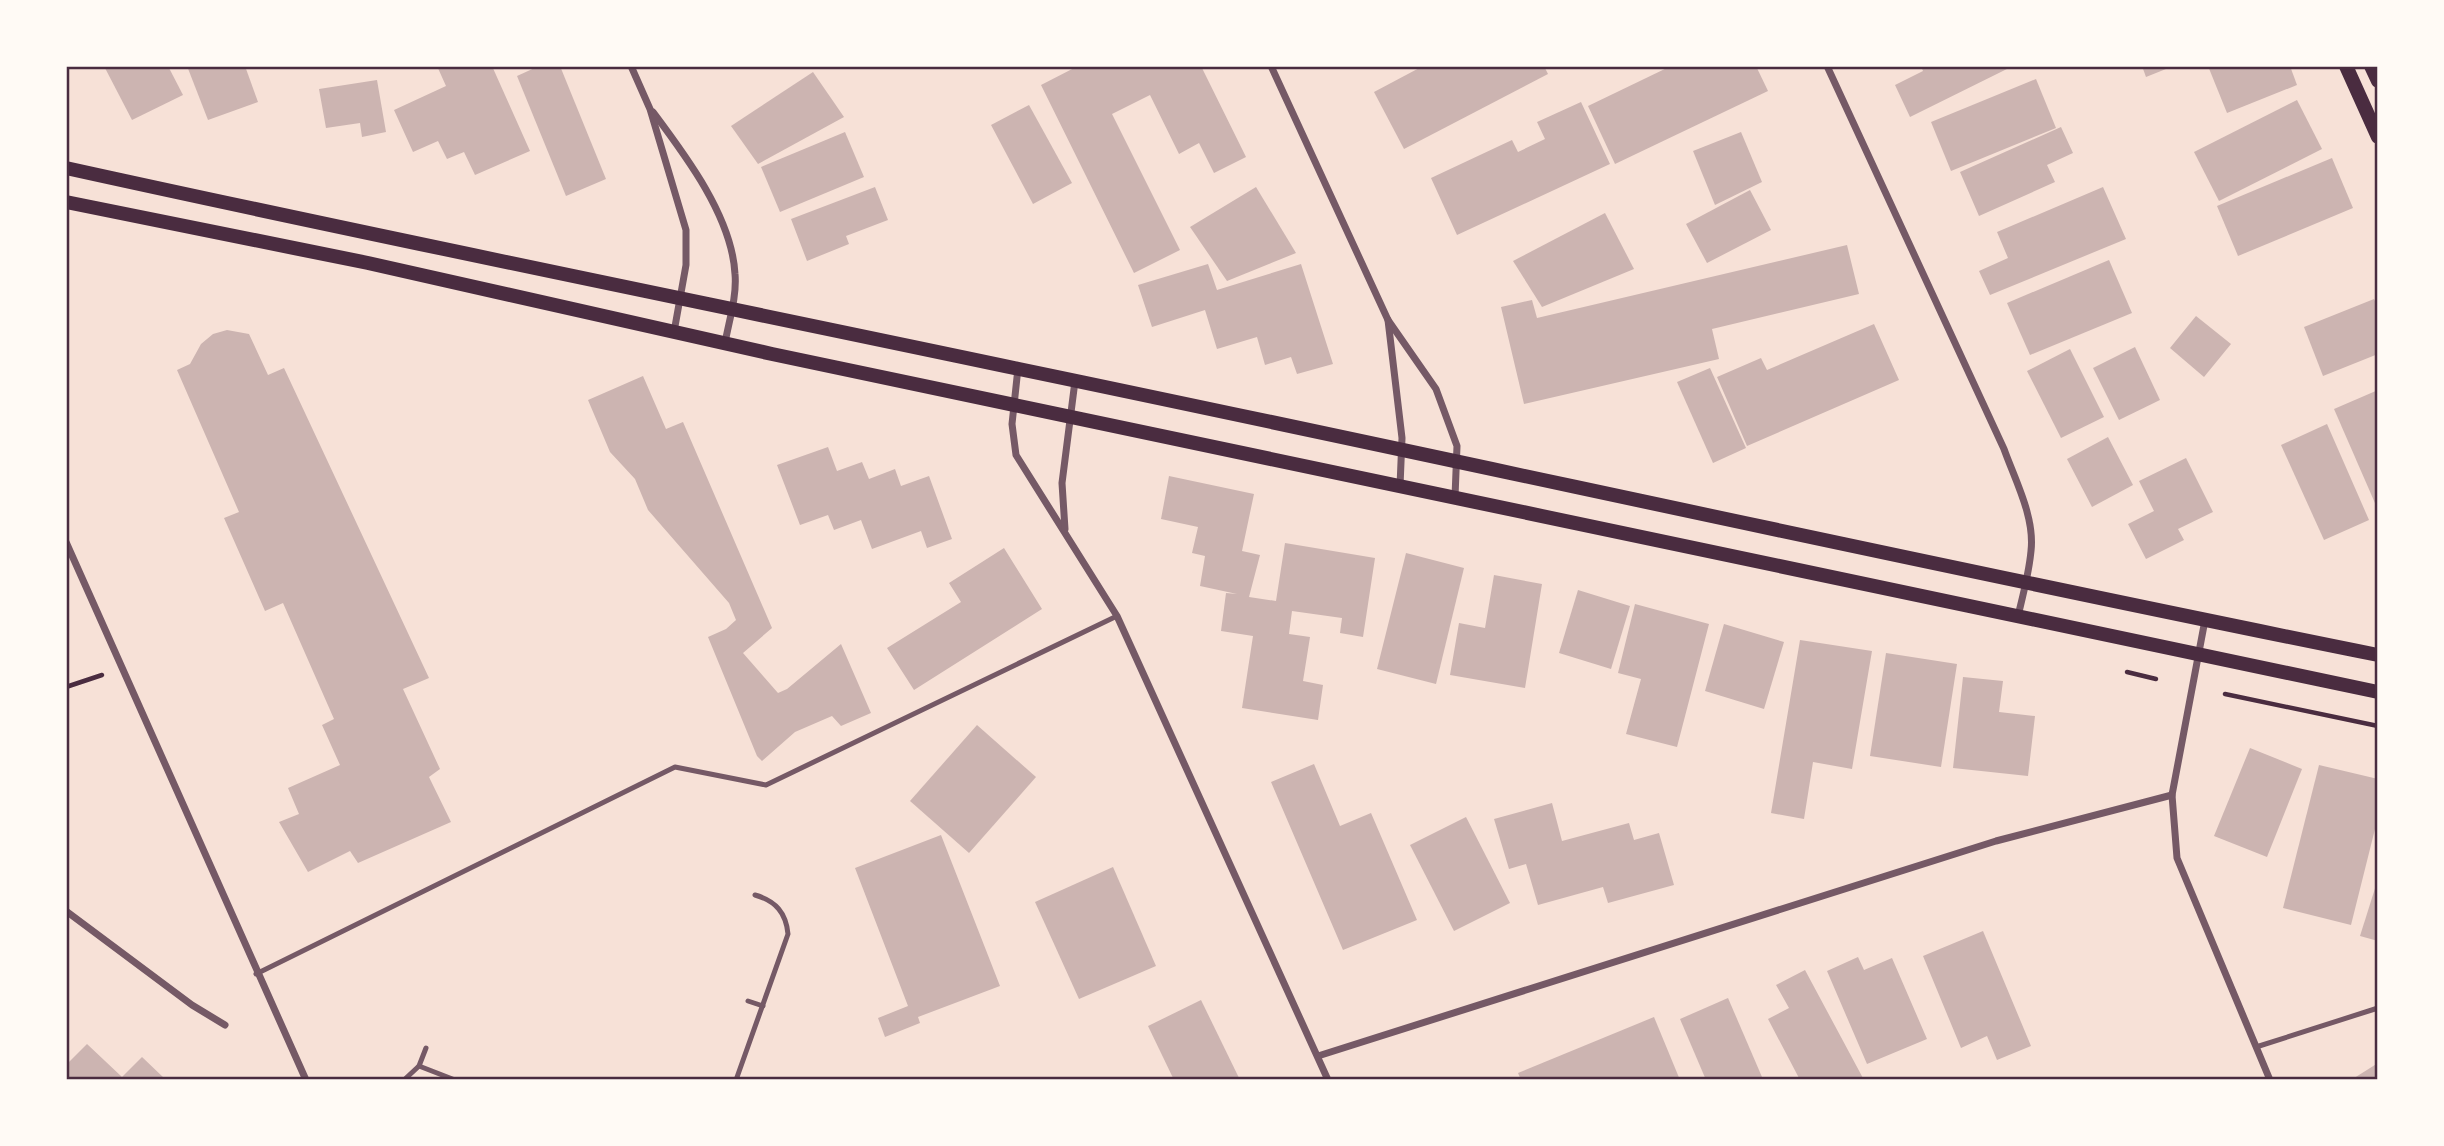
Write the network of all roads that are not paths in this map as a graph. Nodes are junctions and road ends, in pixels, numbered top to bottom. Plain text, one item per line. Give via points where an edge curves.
1 (631, 66) edge
2 (1271, 66) edge
3 (1827, 66) edge
4 (2346, 66) edge
5 (2371, 66) edge
6 (2378, 81) edge
7 (650, 109) junction
8 (2378, 137) edge
9 (66, 168) edge
10 (66, 202) edge
11 (680, 300) junction
12 (731, 310) junction
13 (1388, 320) junction
14 (674, 332) junction
15 (725, 343) junction
16 (1018, 368) junction
17 (1075, 381) junction
18 (1013, 405) junction
19 (1070, 416) junction
20 (1402, 449) junction
21 (1456, 461) junction
22 (1400, 486) junction
23 (1455, 498) junction
24 (1065, 530) junction
25 (66, 542) edge
26 (2026, 584) junction
27 (1117, 616) junction
28 (2018, 616) junction
29 (2205, 620) junction
30 (2198, 655) junction
31 (2378, 655) edge
32 (2378, 692) edge
33 (2172, 795) junction
34 (755, 895) dead end
35 (66, 911) edge
36 (256, 974) junction
37 (748, 1001) dead end
38 (763, 1006) junction
39 (2378, 1009) edge
40 (225, 1025) dead end
41 (2256, 1047) junction
42 (426, 1048) dead end
43 (1318, 1056) junction
44 (419, 1066) junction
45 (306, 1080) edge
46 (404, 1080) edge
47 (455, 1080) edge
48 (736, 1080) edge
49 (1328, 1080) edge
50 (2270, 1080) edge

1 - 7 street
2 - 13 street
3 - 26 street via 2004,449 2030,526 2032,549
4 - 8 main road
5 - 6 main road
7 - 11 street via 686,230
7 - 12 street via 693,166 731,245 736,275
9 - 11 main road
10 - 14 main road
11 - 12 main road
11 - 14 street
12 - 15 street
12 - 16 main road
13 - 20 street
13 - 21 street via 1436,389 1457,446
14 - 15 main road
15 - 18 main road
16 - 17 main road
16 - 18 street
17 - 19 street
17 - 20 main road
18 - 19 main road
18 - 24 street via 1016,455
19 - 22 main road
19 - 24 street via 1062,483
20 - 21 main road
20 - 22 street
21 - 23 street
21 - 26 main road
22 - 23 main road
23 - 28 main road
24 - 27 street
25 - 36 street
26 - 28 street
26 - 29 main road
27 - 36 lane via 766,785 675,767
27 - 43 street
28 - 30 main road
29 - 30 street
29 - 31 main road
30 - 32 main road
30 - 33 street
33 - 41 street via 2177,858
33 - 43 street via 1996,841
34 - 38 lane via 782,912 788,934
35 - 40 street
36 - 45 street
37 - 38 lane
38 - 48 lane
39 - 41 lane
41 - 50 street
42 - 44 lane
43 - 49 street
44 - 46 lane
44 - 47 lane

